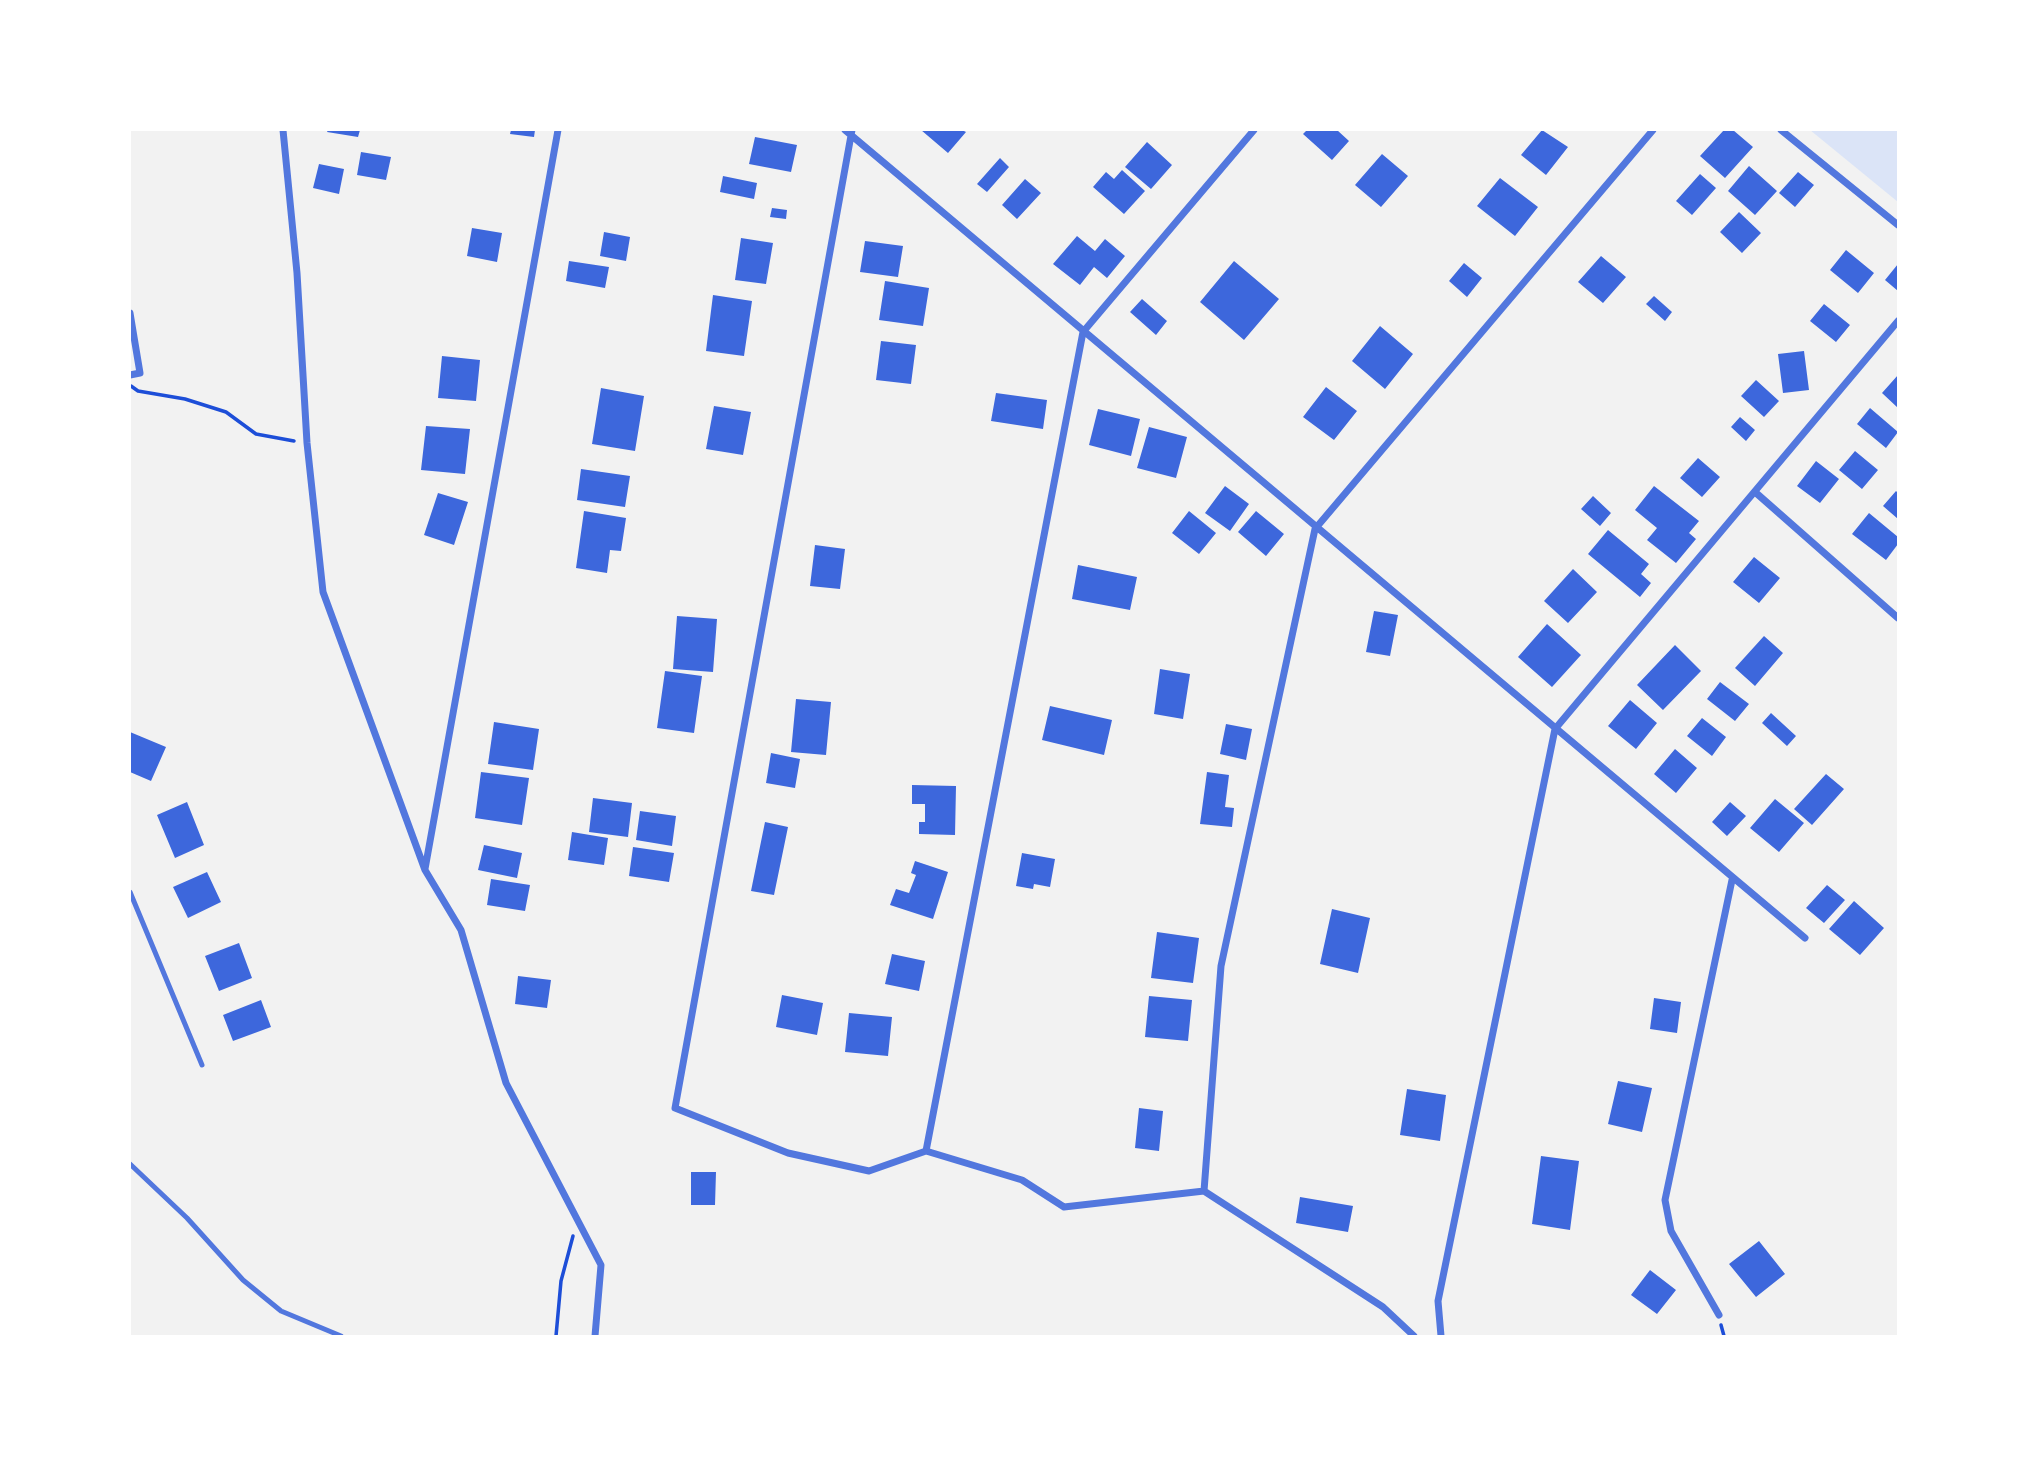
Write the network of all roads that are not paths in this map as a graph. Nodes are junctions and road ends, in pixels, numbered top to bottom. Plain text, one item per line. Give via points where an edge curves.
1 (283, 130) edge
2 (558, 130) edge
3 (1254, 130) edge
4 (1653, 130) edge
5 (1781, 130) edge
6 (849, 131) edge
7 (1899, 225) edge
8 (130, 313) edge
9 (1899, 321) edge
10 (1083, 332) junction
11 (130, 375) edge
12 (1755, 492) junction
13 (1315, 529) junction
14 (1899, 618) edge
15 (1555, 729) junction
16 (425, 870) junction
17 (1732, 880) junction
18 (130, 892) edge
19 (1805, 938) dead end
20 (202, 1065) dead end
21 (926, 1151) junction
22 (130, 1164) edge
23 (1203, 1191) junction
24 (1719, 1315) dead end
25 (341, 1336) edge
26 (595, 1336) edge
27 (1414, 1336) edge
28 (1441, 1336) edge

1 - 16 street via 323,592
2 - 16 street
3 - 10 street
4 - 13 street
5 - 7 street
6 - 10 street
6 - 21 street via 675,1108 788,1153 869,1171
8 - 11 street via 140,373
9 - 12 street
10 - 13 street
10 - 21 street
12 - 14 street
12 - 15 street
13 - 15 street
13 - 23 street via 1221,966
15 - 17 street
15 - 28 street via 1437,1301
16 - 26 street via 461,930 506,1083 601,1265
17 - 19 street
17 - 24 street via 1665,1200 1671,1231
18 - 20 lane
21 - 23 street via 1022,1180 1064,1207
22 - 25 lane via 243,1280 281,1311
23 - 27 street via 1383,1307

